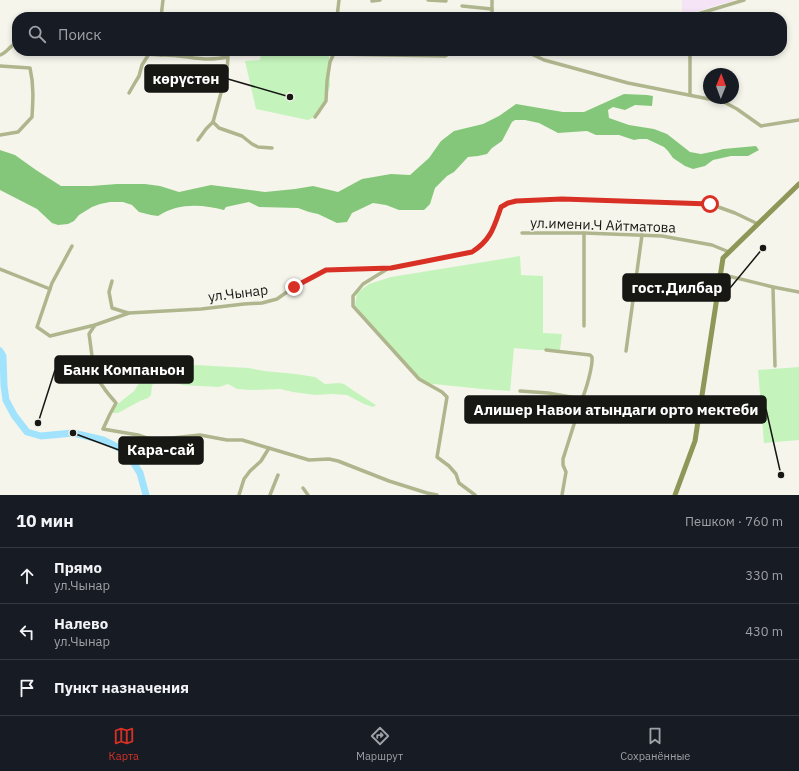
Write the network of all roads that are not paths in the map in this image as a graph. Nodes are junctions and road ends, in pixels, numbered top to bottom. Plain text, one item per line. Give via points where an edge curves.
1 (163, 0) edge
2 (339, 0) edge
3 (380, 0) edge
4 (428, 0) edge
5 (492, 0) edge
6 (744, 0) edge
7 (372, 1) edge
8 (446, 2) dead end
9 (462, 6) dead end
10 (492, 8) junction
11 (162, 12) edge
12 (338, 12) edge
13 (492, 12) edge
14 (704, 12) edge
15 (12, 46) edge
16 (0, 55) edge
17 (148, 56) edge
18 (178, 56) edge
19 (332, 56) edge
20 (536, 56) edge
21 (690, 56) edge
22 (0, 66) edge
23 (130, 94) dead end
24 (690, 95) junction
25 (315, 117) dead end
26 (799, 120) edge
27 (213, 122) junction
28 (0, 135) edge
29 (198, 140) dead end
30 (272, 148) dead end
31 (799, 184) edge
32 (758, 224) junction
33 (522, 233) dead end
34 (584, 233) junction
35 (642, 235) junction
36 (72, 246) dead end
37 (729, 252) junction
38 (391, 268) junction
39 (0, 269) edge
40 (720, 274) junction
41 (112, 281) dead end
42 (773, 288) junction
43 (50, 289) junction
44 (799, 292) edge
45 (129, 313) junction
46 (95, 325) junction
47 (584, 326) dead end
48 (546, 350) dead end
49 (626, 351) dead end
50 (775, 366) dead end
51 (520, 392) dead end
52 (582, 400) junction
53 (269, 448) junction
54 (278, 475) dead end
55 (303, 488) dead end
56 (239, 495) edge
57 (270, 495) edge
58 (308, 495) edge
59 (437, 495) edge
60 (475, 495) edge
61 (562, 495) edge
62 (675, 495) edge

1 - 11 street
2 - 12 street
3 - 7 street
4 - 8 street
5 - 10 street
6 - 14 street
9 - 10 street
10 - 13 street
15 - 16 street
17 - 23 street
18 - 27 street via 210,59 228,57 227,71
19 - 25 street via 326,101
20 - 24 street via 628,83
21 - 24 street
22 - 28 street via 30,68 33,97 32,117 18,132
24 - 26 street via 724,102 762,126
27 - 29 street
27 - 30 street via 219,128 242,136 258,147
31 - 32 street
32 - 37 street
32 - 38 street, ул.Чынар via 710,204 562,199 516,201 501,207 490,236 472,252
33 - 34 street, ул.имени.Ч Айтматова
34 - 35 street, ул.имени.Ч Айтматова
34 - 47 street
35 - 37 street, ул.имени.Ч Айтматова via 712,245
35 - 49 street
36 - 43 street, ул.Чынар
37 - 40 street via 723,258
38 - 45 street, ул.Чынар via 326,270 277,299 262,303
38 - 60 street via 363,284 353,296 353,306 420,379 447,397 436,457 449,466 459,483
39 - 43 street
40 - 42 street
40 - 62 street via 695,441
41 - 45 street via 109,292 112,308
42 - 44 street
42 - 50 street
43 - 46 street, ул.Чынар via 37,327 50,336
45 - 46 street, ул.Чынар
46 - 53 street via 89,334 95,373 103,388 116,403 104,429 153,440 200,435 242,440
48 - 52 street via 592,356
51 - 52 street via 548,392
52 - 61 street via 563,459 566,472
53 - 56 street via 244,479
53 - 59 street via 309,460 338,461 389,481
54 - 57 street
55 - 58 street

